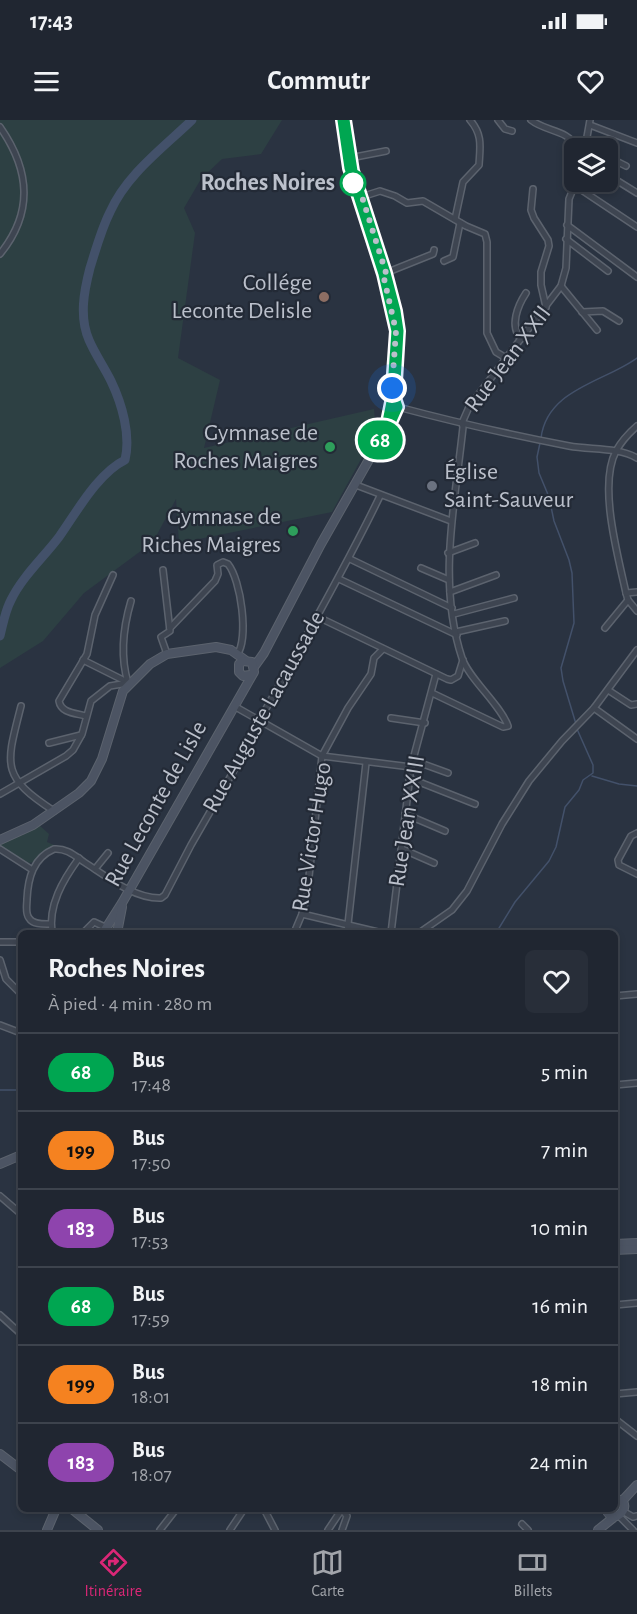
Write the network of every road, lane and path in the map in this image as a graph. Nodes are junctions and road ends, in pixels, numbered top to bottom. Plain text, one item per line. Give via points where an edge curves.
1 (344, 120) edge
2 (470, 120) edge
3 (498, 120) edge
4 (531, 120) edge
5 (590, 122) edge
6 (0, 127) edge
7 (512, 131) dead end
8 (570, 138) edge
9 (588, 138) edge
10 (637, 143) edge
11 (347, 147) junction
12 (386, 151) dead end
13 (350, 158) junction
14 (618, 162) edge
15 (626, 166) dead end
16 (618, 182) edge
17 (533, 189) dead end
18 (572, 192) edge
19 (588, 192) edge
20 (637, 194) edge
21 (360, 198) junction
22 (457, 221) junction
23 (567, 225) junction
24 (637, 227) edge
25 (566, 239) junction
26 (434, 250) dead end
27 (0, 254) edge
28 (444, 261) dead end
29 (608, 271) dead end
30 (385, 273) junction
31 (637, 278) edge
32 (561, 286) junction
33 (526, 293) dead end
34 (546, 307) junction
35 (582, 312) junction
36 (619, 321) dead end
37 (597, 330) dead end
38 (521, 339) junction
39 (506, 358) junction
40 (394, 406) junction
41 (462, 423) junction
42 (637, 426) edge
43 (615, 452) junction
44 (637, 458) edge
45 (356, 485) junction
46 (380, 496) junction
47 (451, 521) junction
48 (475, 543) dead end
49 (448, 553) junction
50 (350, 559) junction
51 (420, 568) dead end
52 (163, 570) dead end
53 (114, 575) dead end
54 (496, 575) dead end
55 (339, 579) junction
56 (449, 580) junction
57 (450, 592) junction
58 (637, 592) edge
59 (626, 593) junction
60 (514, 598) dead end
61 (628, 600) junction
62 (131, 601) dead end
63 (453, 611) junction
64 (637, 611) edge
65 (316, 616) junction
66 (505, 621) dead end
67 (170, 628) junction
68 (605, 628) dead end
69 (457, 633) junction
70 (223, 647) junction
71 (383, 649) junction
72 (637, 650) edge
73 (167, 654) junction
74 (237, 655) junction
75 (83, 660) junction
76 (463, 660) junction
77 (247, 663) junction
78 (436, 674) junction
79 (246, 675) junction
80 (128, 683) junction
81 (608, 690) junction
82 (432, 693) junction
83 (637, 704) edge
84 (21, 706) dead end
85 (234, 706) junction
86 (594, 708) junction
87 (86, 716) junction
88 (392, 718) dead end
89 (261, 721) junction
90 (425, 723) junction
91 (81, 735) junction
92 (637, 739) edge
93 (49, 743) dead end
94 (322, 756) junction
95 (412, 760) junction
96 (366, 763) junction
97 (411, 767) junction
98 (448, 773) dead end
99 (409, 778) junction
100 (18, 784) junction
101 (0, 794) edge
102 (475, 804) dead end
103 (54, 811) junction
104 (405, 814) junction
105 (445, 831) dead end
106 (637, 833) edge
107 (0, 840) edge
108 (0, 849) edge
109 (402, 849) junction
110 (108, 853) dead end
111 (79, 858) junction
112 (434, 862) dead end
113 (31, 869) junction
114 (95, 869) junction
115 (637, 874) edge
116 (129, 890) junction
117 (122, 903) junction
118 (302, 914) junction
119 (51, 924) junction
120 (349, 925) junction
121 (52, 930) edge
122 (86, 930) edge
123 (105, 930) edge
124 (118, 930) edge
125 (295, 930) edge
126 (348, 930) edge
127 (370, 930) edge
128 (391, 930) edge
129 (423, 930) edge
130 (0, 942) edge
131 (18, 942) edge
132 (0, 960) edge
133 (18, 991) edge
134 (637, 994) edge
135 (618, 996) edge
136 (1, 1027) edge
137 (18, 1032) edge
138 (637, 1083) edge
139 (618, 1085) edge
140 (18, 1156) edge
141 (0, 1164) edge
142 (0, 1196) edge
143 (18, 1211) edge
144 (637, 1243) edge
145 (618, 1244) edge
146 (637, 1249) edge
147 (618, 1250) edge
148 (637, 1304) edge
149 (618, 1305) edge
150 (0, 1315) edge
151 (18, 1331) edge
152 (637, 1392) edge
153 (618, 1394) edge
154 (618, 1421) edge
155 (637, 1436) edge
156 (0, 1454) edge
157 (18, 1468) edge
158 (637, 1485) edge
159 (619, 1499) edge
160 (55, 1512) edge
161 (76, 1512) edge
162 (174, 1512) dead end
163 (242, 1512) edge
164 (265, 1512) edge
165 (340, 1512) edge
166 (344, 1512) edge
167 (607, 1512) edge
168 (637, 1516) edge
169 (620, 1517) junction
170 (522, 1524) dead end
171 (47, 1530) edge
172 (98, 1530) edge
173 (160, 1530) edge
174 (230, 1530) edge
175 (274, 1530) edge
176 (328, 1530) edge
177 (342, 1530) edge
178 (528, 1530) edge
179 (598, 1530) edge
180 (633, 1530) edge

1 - 11 main road
2 - 22 street via 480,139 479,165 463,182
3 - 7 street
4 - 8 street
5 - 9 street
5 - 10 street
6 - 27 street via 21,166 25,199 16,230
11 - 13 main road
11 - 21 main road via 349,168
12 - 13 street
13 - 21 main road
14 - 15 street
16 - 20 street
17 - 34 street via 534,218 549,246 541,272
18 - 23 street, Rue Jean XXII
19 - 24 street, Rue Jean XXII
21 - 22 street via 380,191 406,203 423,201
21 - 30 main road
22 - 28 street via 453,257
22 - 39 street via 487,237 487,333 496,352
23 - 25 street, Rue Jean XXII
23 - 31 street
25 - 29 street
25 - 32 street, Rue Jean XXII via 566,268
26 - 30 street via 433,254
30 - 40 main road via 399,331
32 - 34 street, Rue Jean XXII
32 - 35 street
33 - 38 street via 516,311
34 - 38 street, Rue Jean XXII
35 - 36 street via 603,311
35 - 37 street
38 - 39 street, Rue Jean XXII
39 - 41 street, Rue Jean XXII via 469,407
40 - 41 street
40 - 45 main road
41 - 43 street
41 - 47 street, Rue Jean XXII
42 - 43 street
43 - 44 street
43 - 59 street via 608,495
45 - 46 street
45 - 77 main road via 266,647
46 - 47 street
46 - 50 street, Rue Auguste Lacaussade
47 - 49 street, Rue Jean XXII
48 - 49 street
49 - 56 street, Rue Jean XXII
50 - 55 street, Rue Auguste Lacaussade
50 - 63 street
51 - 56 street
52 - 67 street
53 - 75 street via 95,615
54 - 57 street
55 - 65 street, Rue Auguste Lacaussade
55 - 69 street
56 - 57 street, Rue Jean XXII
57 - 63 street, Rue Jean XXII
58 - 59 street
59 - 61 street
60 - 63 street
61 - 64 street
61 - 68 street
62 - 80 street via 124,642
63 - 69 street, Rue Jean XXII
65 - 71 street
65 - 89 street, Rue Auguste Lacaussade
66 - 69 street
67 - 73 street via 161,637
67 - 74 street via 215,581 217,565 228,564 237,582 240,601 242,641
69 - 76 street, Rue Jean XXII
70 - 73 main road
70 - 74 main road
70 - 77 main road
71 - 78 street
71 - 94 street, Rue Victor Hugo via 374,658 371,674
72 - 81 street
73 - 80 main road
74 - 77 main road
75 - 80 street
75 - 87 street via 59,701 65,711
76 - 78 street via 455,679
76 - 82 street, Rue Jean XXII via 507,727
77 - 79 main road, Rue Leconte de Lisle
77 - 79 main road via 238,669
78 - 82 street, Rue Jean XXIII
79 - 85 main road, Rue Leconte de Lisle
80 - 87 street via 105,689 91,701
80 - 103 main road via 118,701 98,770 79,793
81 - 83 street via 631,705
81 - 86 street
82 - 90 street, Rue Jean XXIII
84 - 100 street via 10,761
85 - 89 street
85 - 116 main road, Rue Leconte de Lisle
86 - 92 street
86 - 129 street via 524,790 467,891 452,910
87 - 91 street
88 - 90 street
89 - 94 street
89 - 116 street, Rue Auguste Lacaussade via 165,895 156,898
90 - 95 street, Rue Jean XXIII
91 - 93 street
91 - 100 street via 66,756
94 - 96 street
94 - 118 street, Rue Victor Hugo via 308,895
95 - 97 street, Rue Jean XXIII
95 - 98 street
96 - 97 street
96 - 120 street
97 - 99 street, Rue Jean XXIII
99 - 102 street
99 - 104 street, Rue Jean XXIII
100 - 101 street
100 - 103 street
103 - 107 main road
104 - 105 street
104 - 109 street, Rue Jean XXIII
106 - 115 street via 631,836 618,860 619,865
108 - 113 street
109 - 112 street
109 - 128 street, Rue Jean XXIII
110 - 114 street
111 - 113 street via 63,849 54,849
111 - 114 street
111 - 119 street via 55,899
113 - 119 street via 27,914 34,922
114 - 116 street
116 - 117 main road, Rue Leconte de Lisle
117 - 123 main road, Rue Leconte de Lisle
117 - 124 main road
118 - 120 street
118 - 125 street, Rue Victor Hugo
119 - 121 street
120 - 126 street
120 - 127 street
122 - 123 street via 94,922
130 - 131 street
132 - 133 street via 6,979
134 - 135 street
136 - 137 street
138 - 139 street
140 - 141 main road
142 - 143 street
144 - 145 main road
146 - 147 main road
148 - 149 street
150 - 151 street
152 - 153 street
154 - 155 street
156 - 157 main road
158 - 159 main road
159 - 169 main road via 626,1504
160 - 171 main road
161 - 172 main road
162 - 173 street
163 - 174 street
164 - 175 street
165 - 176 street
166 - 177 street via 347,1516
167 - 169 main road
168 - 169 street
169 - 179 main road
169 - 180 street
170 - 178 street

